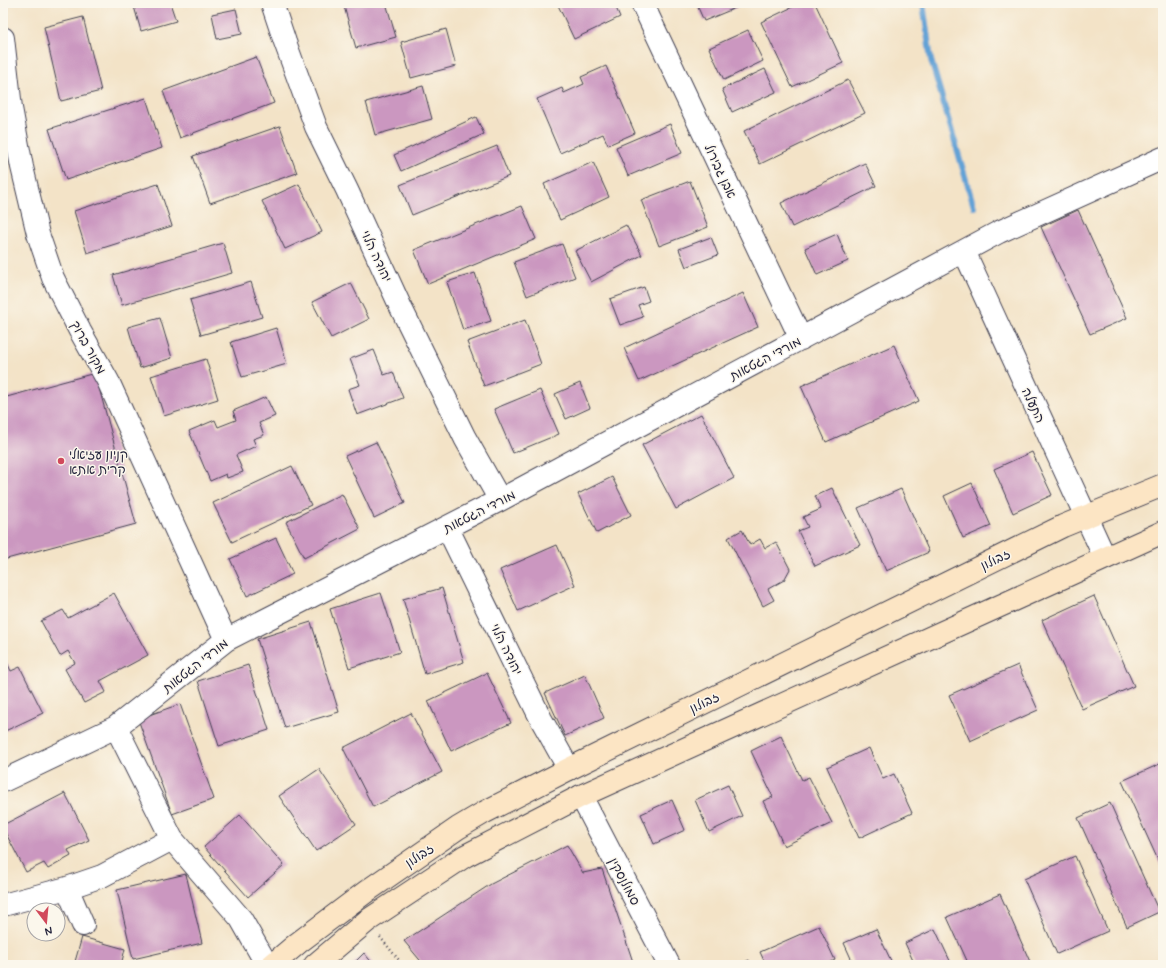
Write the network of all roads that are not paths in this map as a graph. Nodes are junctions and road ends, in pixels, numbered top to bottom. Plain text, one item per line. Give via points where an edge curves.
1 (272, 3) edge
2 (642, 3) edge
3 (3, 38) edge
4 (1163, 158) edge
5 (964, 251) junction
6 (801, 339) junction
7 (1163, 485) edge
8 (500, 500) junction
9 (1085, 516) junction
10 (447, 527) junction
11 (1163, 532) edge
12 (1105, 558) junction
13 (226, 640) junction
14 (116, 727) junction
15 (569, 769) junction
16 (3, 781) edge
17 (581, 796) junction
18 (172, 839) junction
19 (67, 888) junction
20 (3, 904) edge
21 (83, 925) dead end
22 (267, 965) edge
23 (272, 965) edge
24 (315, 965) edge
25 (669, 965) edge

1 - 8 street, יהודה הלוי via 316,127 465,438
2 - 6 street, אבן גבירול
3 - 13 street, מקור ברוך via 11,108 22,167 38,234 53,278 108,381
4 - 5 street, מורדי הגטאות via 999,232
5 - 6 street, מורדי הגטאות
5 - 9 street, התעלה
6 - 8 street, מורדי הגטאות
7 - 9 main road, זבולון
8 - 10 street, מורדי הגטאות
9 - 12 street, התעלה
9 - 15 main road, זבולון
10 - 13 street, מורדי הגטאות
10 - 15 street, יהודה הלוי via 541,719
11 - 12 main road, זבולון
12 - 17 main road, זבולון
13 - 14 street, מורדי הגטאות
14 - 16 street, מורדי הגטאות
14 - 18 street
15 - 23 main road, זבולון via 458,828 367,891
17 - 24 main road, זבולון via 465,856 368,921
17 - 25 street, סמולנסקין
18 - 19 street via 102,876
18 - 22 street via 241,919
19 - 20 street
19 - 21 street

